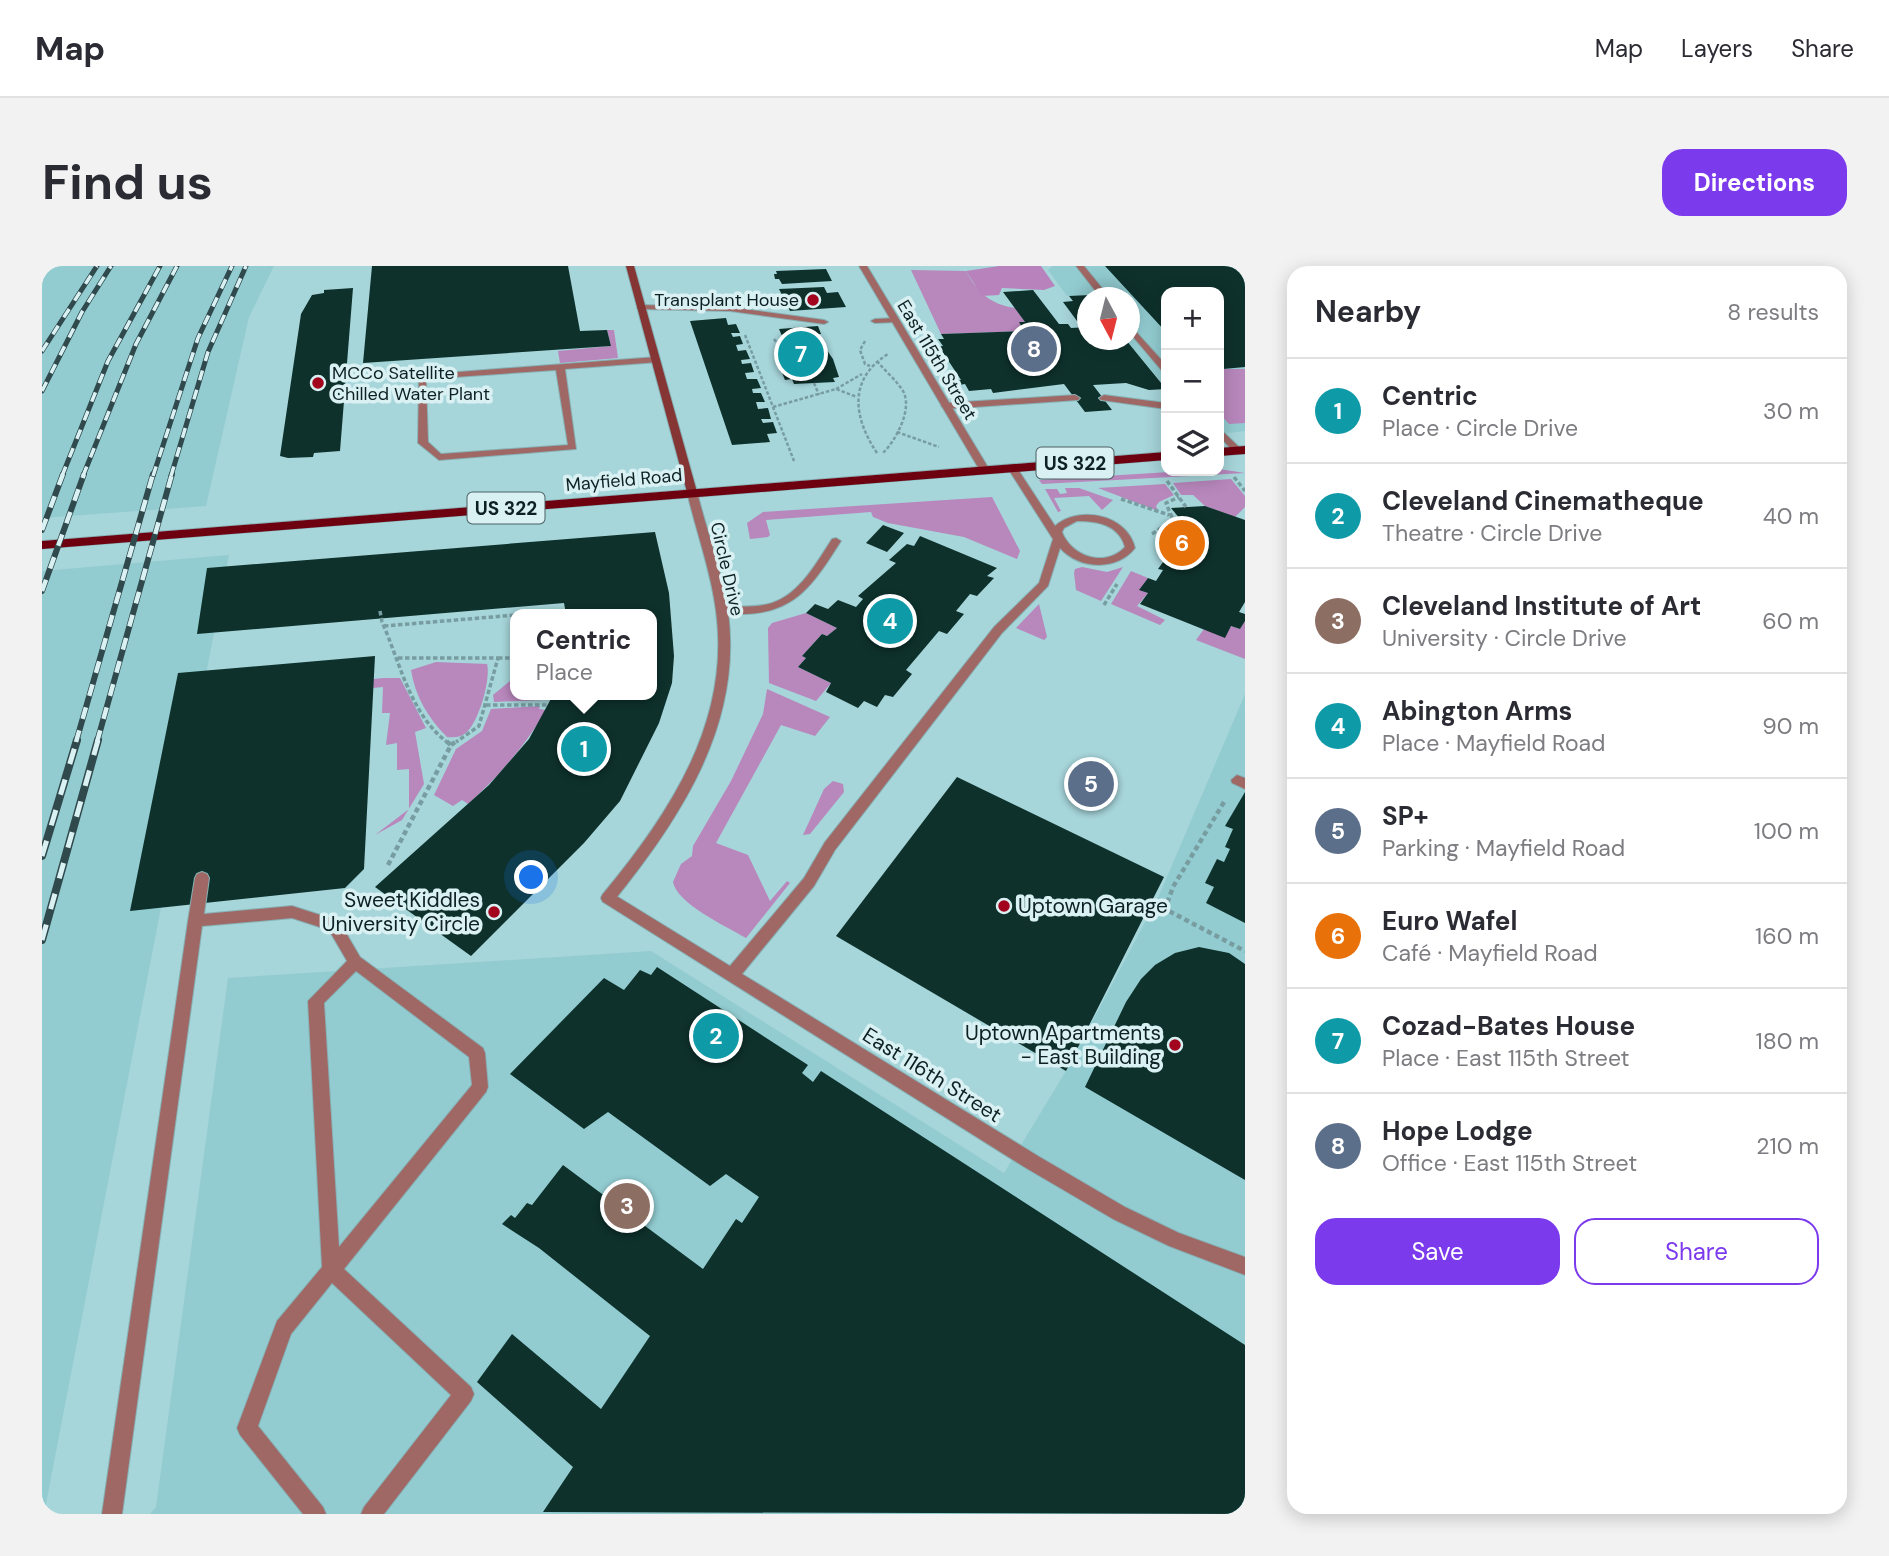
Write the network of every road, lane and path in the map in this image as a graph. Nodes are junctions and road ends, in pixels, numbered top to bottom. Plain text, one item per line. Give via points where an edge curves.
1 (630, 266) edge
2 (863, 266) edge
3 (1080, 266) edge
4 (1097, 287) edge
5 (641, 307) junction
6 (746, 312) junction
7 (895, 320) junction
8 (875, 321) dead end
9 (824, 322) dead end
10 (867, 339) dead end
11 (1140, 339) edge
12 (892, 352) dead end
13 (656, 360) junction
14 (877, 361) junction
15 (1161, 364) edge
16 (870, 366) junction
17 (560, 367) junction
18 (865, 372) junction
19 (814, 383) dead end
20 (836, 389) junction
21 (820, 395) junction
22 (857, 397) junction
23 (1074, 398) dead end
24 (1104, 398) dead end
25 (1161, 405) edge
26 (946, 406) junction
27 (773, 407) junction
28 (897, 432) junction
29 (1224, 435) edge
30 (941, 448) dead end
31 (1241, 450) edge
32 (1161, 456) edge
33 (796, 465) dead end
34 (1012, 467) junction
35 (984, 469) junction
36 (1234, 477) dead end
37 (1167, 480) dead end
38 (1245, 491) edge
39 (692, 492) junction
40 (1186, 507) dead end
41 (1058, 539) junction
42 (836, 541) dead end
43 (42, 545) edge
44 (380, 611) dead end
45 (722, 611) junction
46 (510, 616) edge
47 (384, 626) junction
48 (398, 658) junction
49 (498, 658) junction
50 (510, 658) edge
51 (486, 705) junction
52 (549, 705) dead end
53 (451, 745) junction
54 (1241, 782) edge
55 (388, 865) dead end
56 (202, 877) dead end
57 (608, 898) joint
58 (195, 921) junction
59 (1245, 951) edge
60 (355, 962) junction
61 (732, 975) junction
62 (1245, 1266) edge
63 (331, 1269) junction
64 (112, 1514) edge
65 (316, 1514) edge
66 (371, 1514) edge

1 - 5 street, Circle Drive
2 - 7 street, East 115th Street
3 - 4 street
5 - 6 street
5 - 13 street, Circle Drive
6 - 9 street
6 - 27 path via 742,325
7 - 8 street
7 - 26 street, East 115th Street
10 - 16 path via 860,350 865,365
11 - 15 street
12 - 14 path
13 - 17 street
13 - 39 street, Circle Drive
14 - 16 path
14 - 28 path via 904,393
16 - 18 path
17 - 17 street via 422,377 423,443 439,457 573,447
18 - 20 path
18 - 22 path
19 - 21 path
20 - 21 path
20 - 22 path
21 - 27 path
22 - 28 path via 867,440 882,457
23 - 26 street
24 - 25 street
26 - 35 street, East 115th Street
27 - 33 path
28 - 30 path
29 - 31 street
32 - 34 main road, Mayfield Road / US 322
34 - 35 main road, Mayfield Road / US 322
34 - 41 street
35 - 39 main road, Mayfield Road / US 322
36 - 38 path
37 - 40 path
39 - 43 main road, Mayfield Road / US 322
39 - 45 street, Circle Drive
41 - 41 street via 1071,553 1095,561 1118,559 1130,548 1126,534 1086,517 1066,521 1057,532
41 - 61 street via 1044,583 998,630 830,846 809,883
42 - 45 street via 814,573 782,603
44 - 47 path
45 - 57 street, Circle Drive via 724,671 702,756 656,837
46 - 47 path
47 - 48 path
48 - 49 path
48 - 53 path via 424,717 441,740
49 - 50 path
49 - 51 path
51 - 52 path
51 - 53 path via 479,726
53 - 55 path
54 - 59 path via 1174,887 1165,909
56 - 58 street
57 - 61 street, East 116th Street
58 - 60 street via 292,912 334,925
58 - 64 street
60 - 63 street via 316,1001
60 - 63 street via 477,1053 480,1087
61 - 62 street, East 116th Street via 1119,1213 1175,1241
63 - 65 street via 284,1328 247,1428
63 - 66 street via 464,1394

